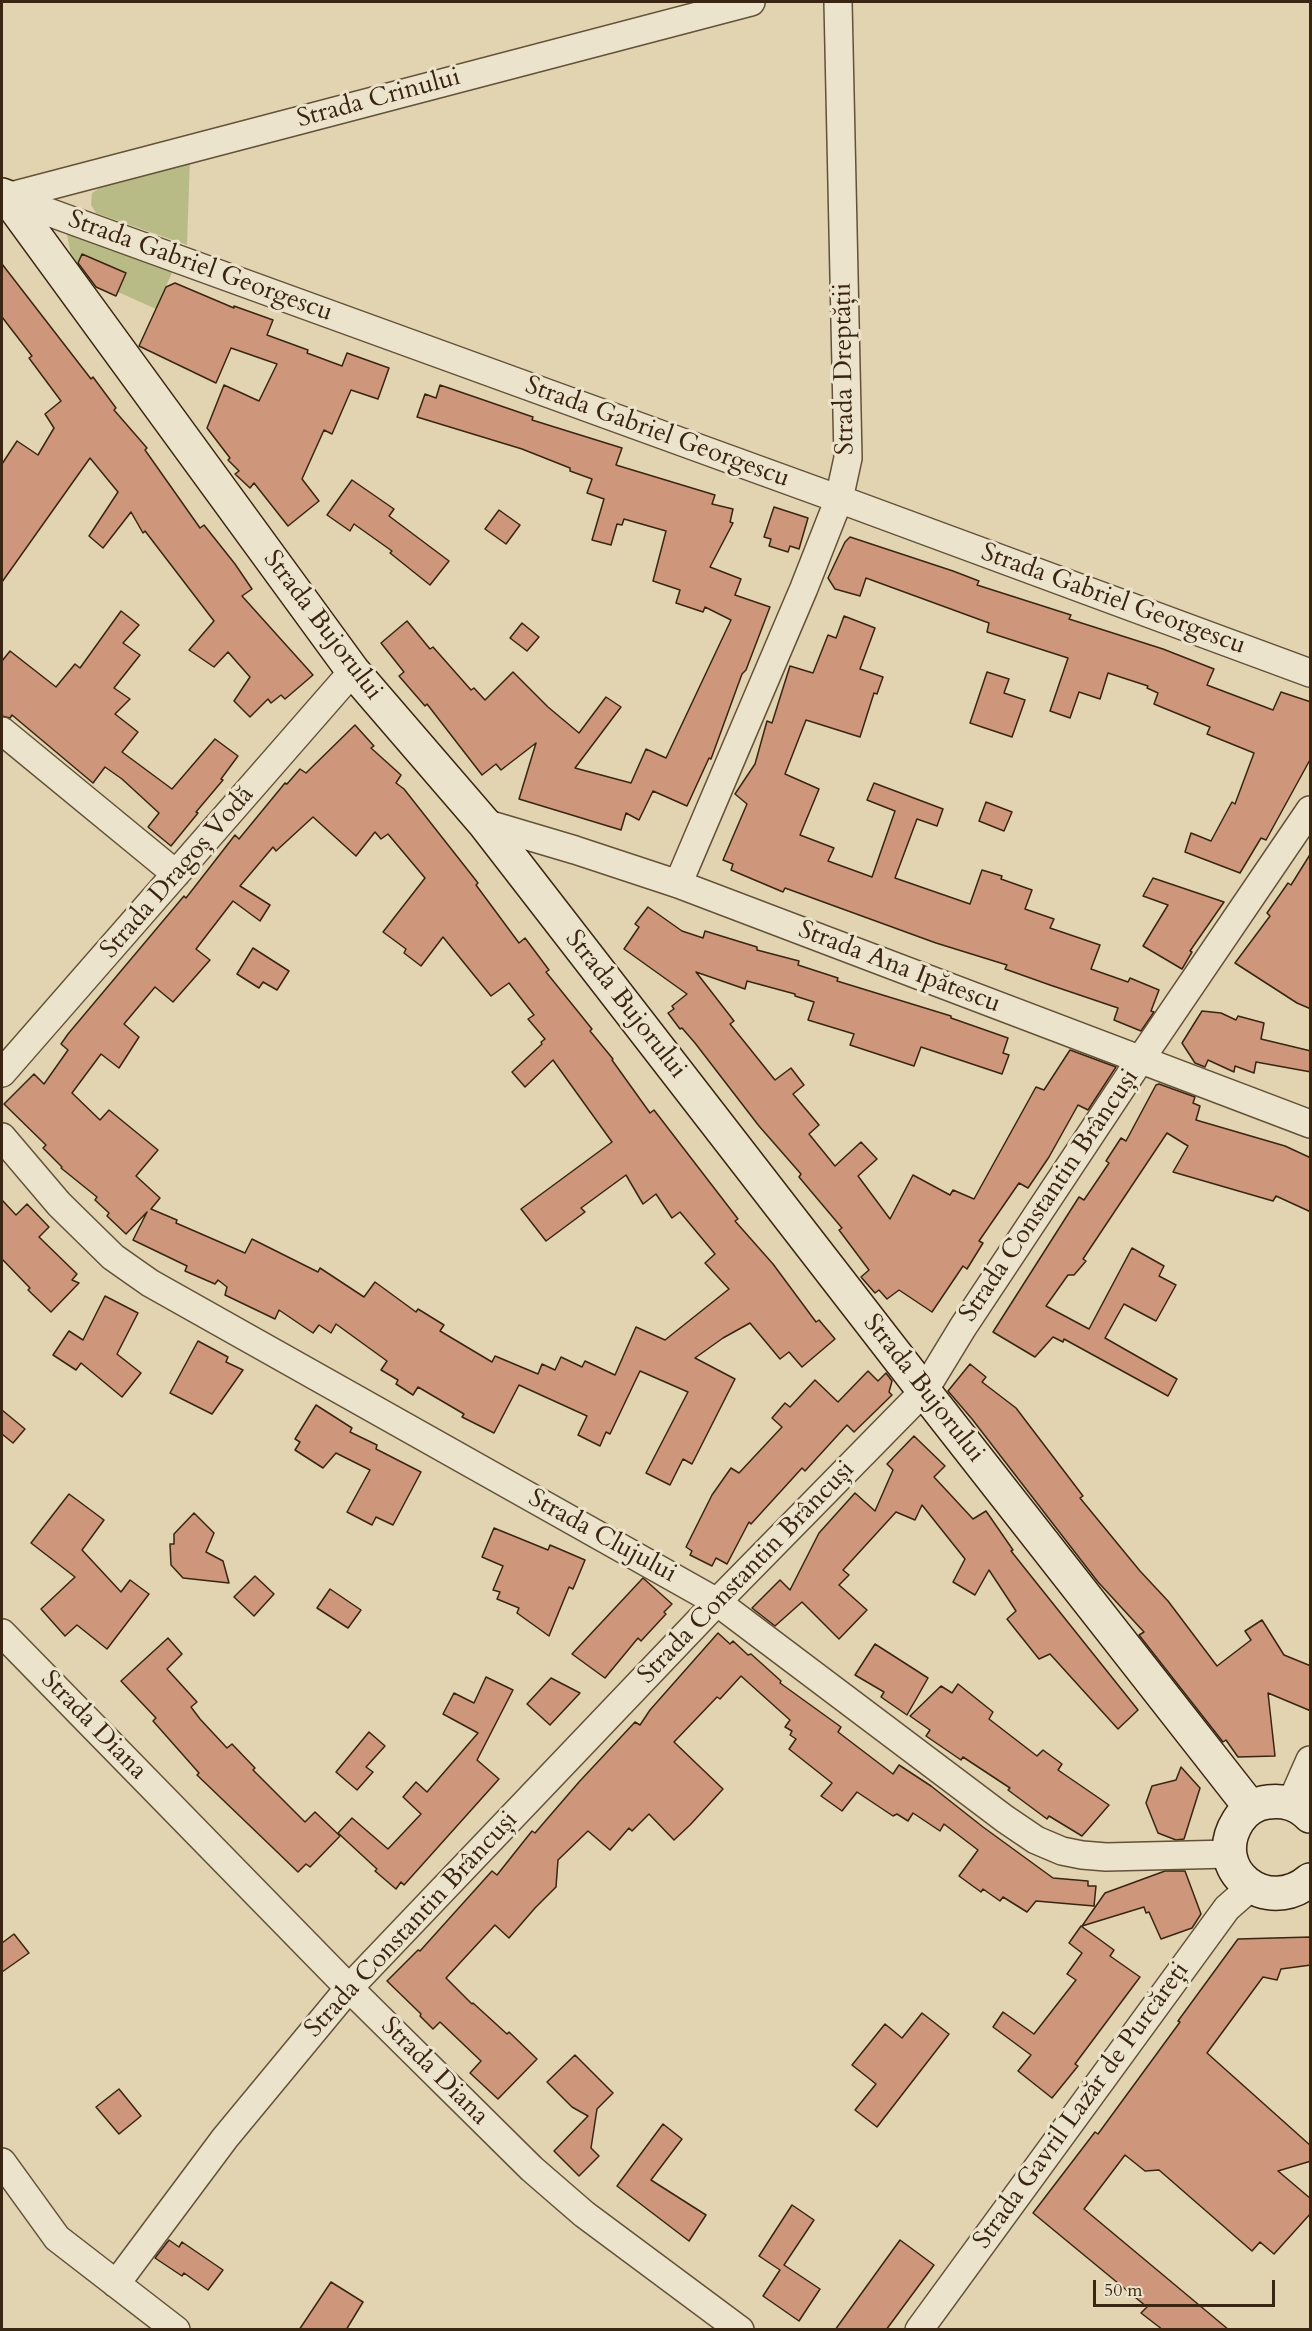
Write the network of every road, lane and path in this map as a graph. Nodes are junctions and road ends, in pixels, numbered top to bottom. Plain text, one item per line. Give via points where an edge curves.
1 (751, 2) edge
2 (838, 2) edge
3 (4, 196) edge
4 (839, 498) junction
5 (353, 671) junction
6 (1311, 673) edge
7 (2, 731) edge
8 (1311, 810) edge
9 (484, 823) junction
10 (176, 874) junction
11 (678, 884) junction
12 (1140, 1060) junction
13 (2, 1073) edge
14 (1311, 1124) edge
15 (2, 1137) edge
16 (924, 1391) junction
17 (717, 1602) junction
18 (2, 1633) edge
19 (1311, 1760) edge
20 (1251, 1808) junction
21 (1301, 1809) edge
22 (1230, 1854) junction
23 (1251, 1887) junction
24 (1307, 1889) edge
25 (349, 1988) junction
26 (2, 2162) edge
27 (116, 2284) junction
28 (176, 2330) edge
29 (740, 2330) edge
30 (919, 2330) edge

1 - 3 street, Strada Crinului
2 - 4 street, Strada Dreptății via 848,458
3 - 4 street, Strada Gabriel Georgescu
3 - 5 street, Strada Bujorului
4 - 6 street, Strada Gabriel Georgescu
4 - 11 street, Strada Dreptății
5 - 9 street, Strada Bujorului
5 - 10 street, Strada Dragoș Vodă
7 - 10 street
8 - 12 street, Strada Constantin Brâncuși
9 - 11 street, Strada Ana Ipătescu
9 - 16 street, Strada Bujorului
10 - 13 street, Strada Dragoș Vodă
11 - 12 street, Strada Ana Ipătescu
12 - 14 street, Strada Ana Ipătescu
12 - 16 street, Strada Constantin Brâncuși
15 - 17 street, Strada Clujului via 59,1204 113,1257 150,1283
16 - 17 street, Strada Constantin Brâncuși
16 - 20 street, Strada Bujorului
17 - 22 street, Strada Clujului via 1036,1840 1062,1851 1106,1857
17 - 25 street, Strada Constantin Brâncuși
18 - 25 street, Strada Diana
19 - 21 street
20 - 21 street via 1277,1801
20 - 22 street via 1234,1828
22 - 23 street via 1234,1867
23 - 24 street via 1276,1894
23 - 30 street, Strada Gavril Lazăr de Purcăreți via 1227,1908
25 - 27 street, Strada Constantin Brâncuși via 225,2138
25 - 29 street, Strada Diana via 532,2169 584,2214
26 - 27 street via 57,2238
27 - 28 street

